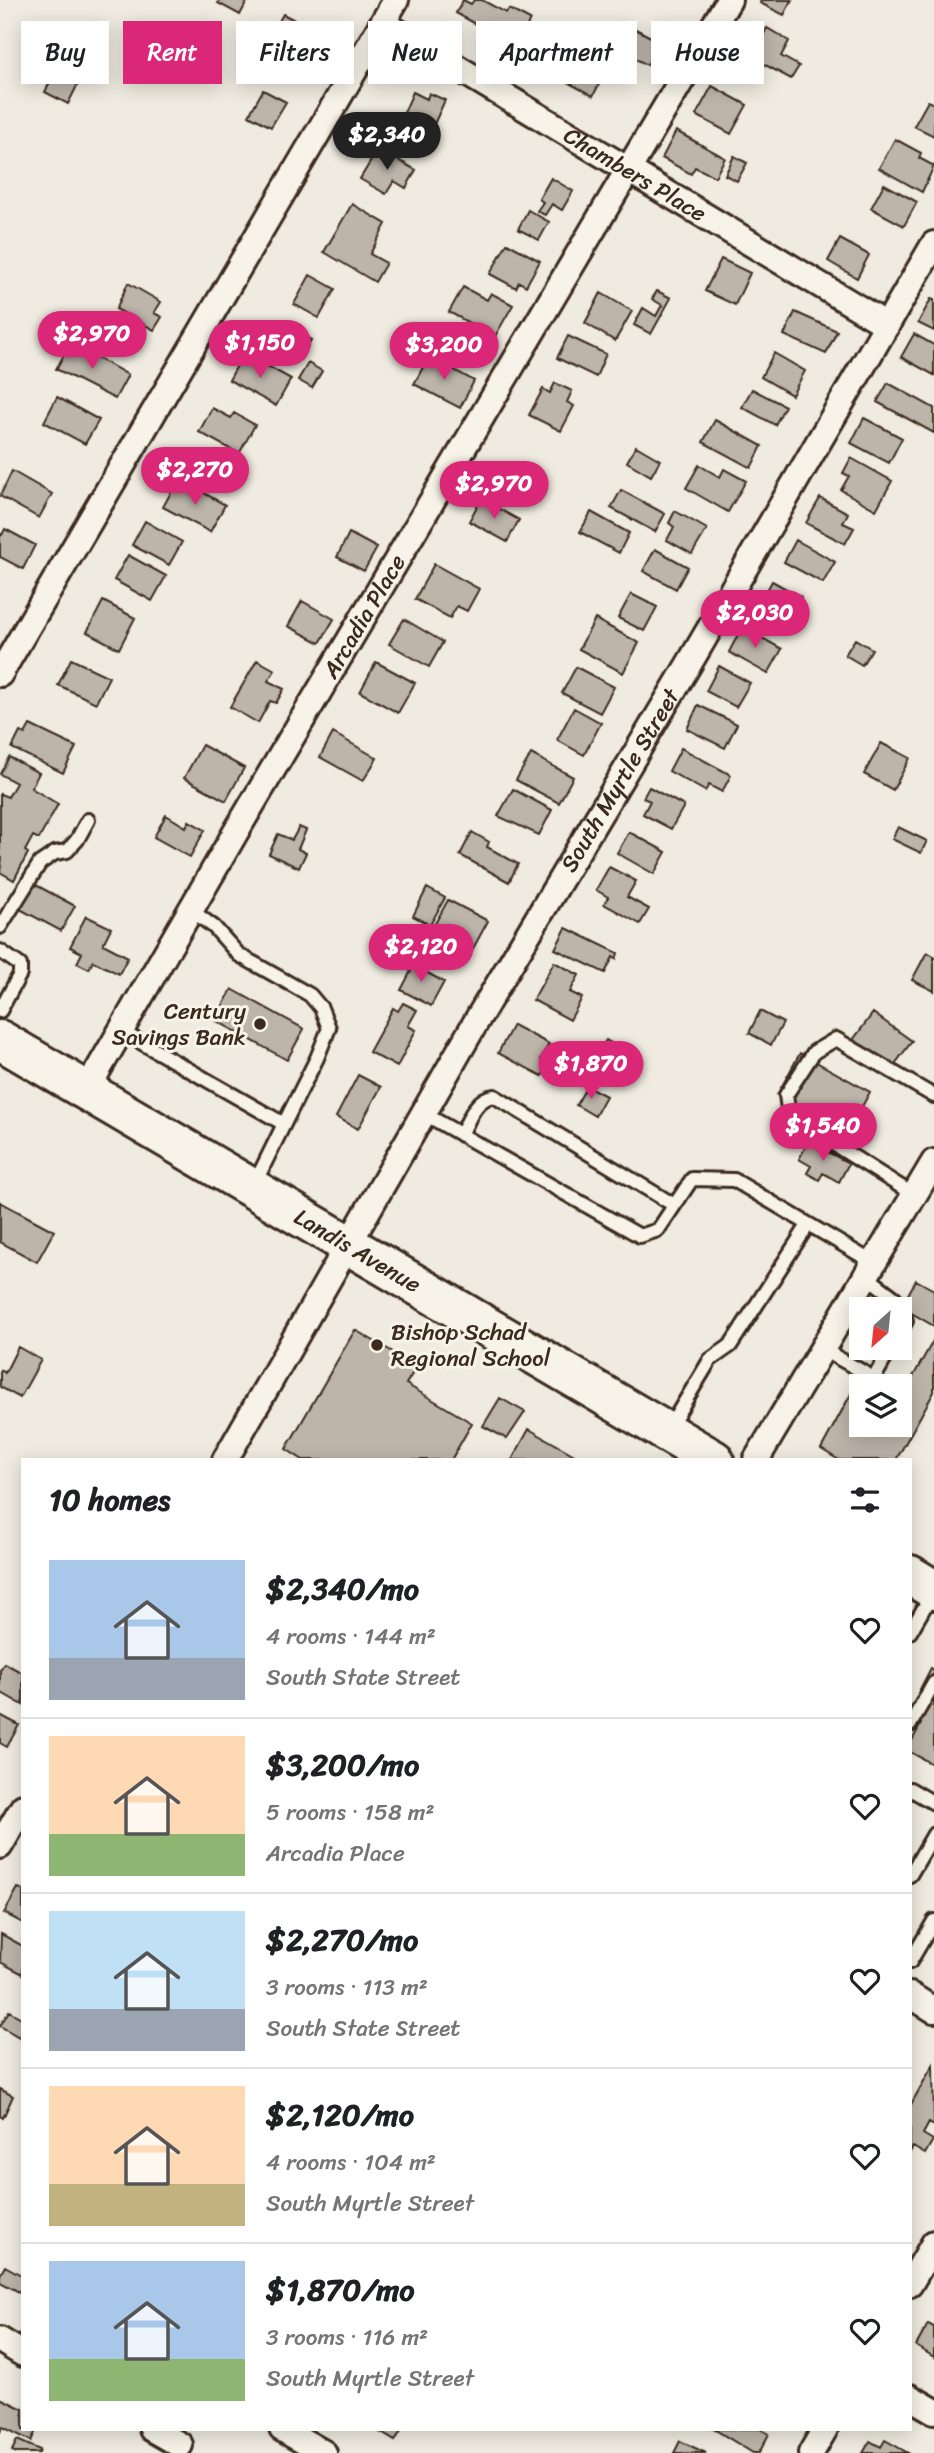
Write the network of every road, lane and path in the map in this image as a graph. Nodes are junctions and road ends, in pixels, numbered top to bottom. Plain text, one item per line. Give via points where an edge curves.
1 (396, 0) edge
2 (729, 0) edge
3 (384, 21) edge
4 (368, 48) edge
5 (462, 70) edge
6 (628, 170) junction
7 (934, 244) edge
8 (887, 325) junction
9 (3, 661) edge
10 (88, 820) dead end
11 (191, 910) junction
12 (0, 927) edge
13 (0, 951) edge
14 (121, 1031) junction
15 (3, 1040) edge
16 (86, 1091) junction
17 (934, 1096) edge
18 (423, 1113) junction
19 (284, 1124) junction
20 (461, 1135) junction
21 (933, 1168) edge
22 (253, 1189) junction
23 (915, 1195) junction
24 (674, 1205) junction
25 (808, 1225) junction
26 (347, 1244) junction
27 (870, 1270) junction
28 (894, 1297) edge
29 (822, 1349) junction
30 (884, 1360) edge
31 (667, 1431) junction
32 (226, 1458) edge
33 (711, 1458) edge
34 (758, 1458) edge
35 (912, 1576) edge
36 (934, 1590) edge
37 (912, 1628) edge
38 (934, 1683) edge
39 (912, 1722) edge
40 (912, 1790) edge
41 (934, 1803) edge
42 (21, 1810) edge
43 (934, 1834) edge
44 (0, 1846) edge
45 (912, 1872) edge
46 (934, 1921) edge
47 (912, 1959) edge
48 (912, 1996) edge
49 (934, 2010) edge
50 (934, 2243) edge
51 (912, 2281) edge
52 (0, 2340) edge
53 (21, 2353) edge
54 (912, 2398) edge
55 (934, 2411) edge
56 (156, 2431) edge
57 (286, 2431) edge
58 (824, 2431) edge
59 (181, 2442) edge
60 (324, 2453) edge
61 (811, 2453) edge

1 - 3 street
2 - 6 street, Arcadia Place
4 - 9 street
5 - 6 street, Chambers Place
6 - 8 street, Chambers Place
6 - 11 street, Arcadia Place
7 - 8 street, South Myrtle Street
8 - 18 street, South Myrtle Street
10 - 12 lane via 67,852 55,853 40,863
11 - 14 street, Arcadia Place
11 - 19 lane via 239,955 310,995 321,1008 329,1028
13 - 15 lane via 20,965
14 - 16 street, Arcadia Place
14 - 19 lane
15 - 16 main road, Landis Avenue
16 - 22 main road, Landis Avenue
17 - 23 lane via 836,1040 814,1052 786,1095 789,1116
18 - 20 lane
18 - 26 street, South Myrtle Street
19 - 22 lane
20 - 24 lane via 640,1236 658,1230
20 - 24 lane via 477,1104 494,1096
21 - 23 street
22 - 26 main road, Landis Avenue
23 - 27 street
24 - 25 lane via 692,1179 734,1180
25 - 27 lane
25 - 31 lane via 730,1346 710,1360
26 - 31 main road, Landis Avenue
26 - 32 street, South Myrtle Street
27 - 28 lane
27 - 29 street
29 - 30 lane via 874,1378
29 - 34 street
31 - 33 main road, Landis Avenue
35 - 36 main road
36 - 37 lane
38 - 39 lane
40 - 41 lane
42 - 44 street
43 - 45 lane
46 - 47 lane
48 - 49 street
50 - 51 street
52 - 53 street
54 - 55 street
56 - 59 street
57 - 60 street
58 - 61 street

